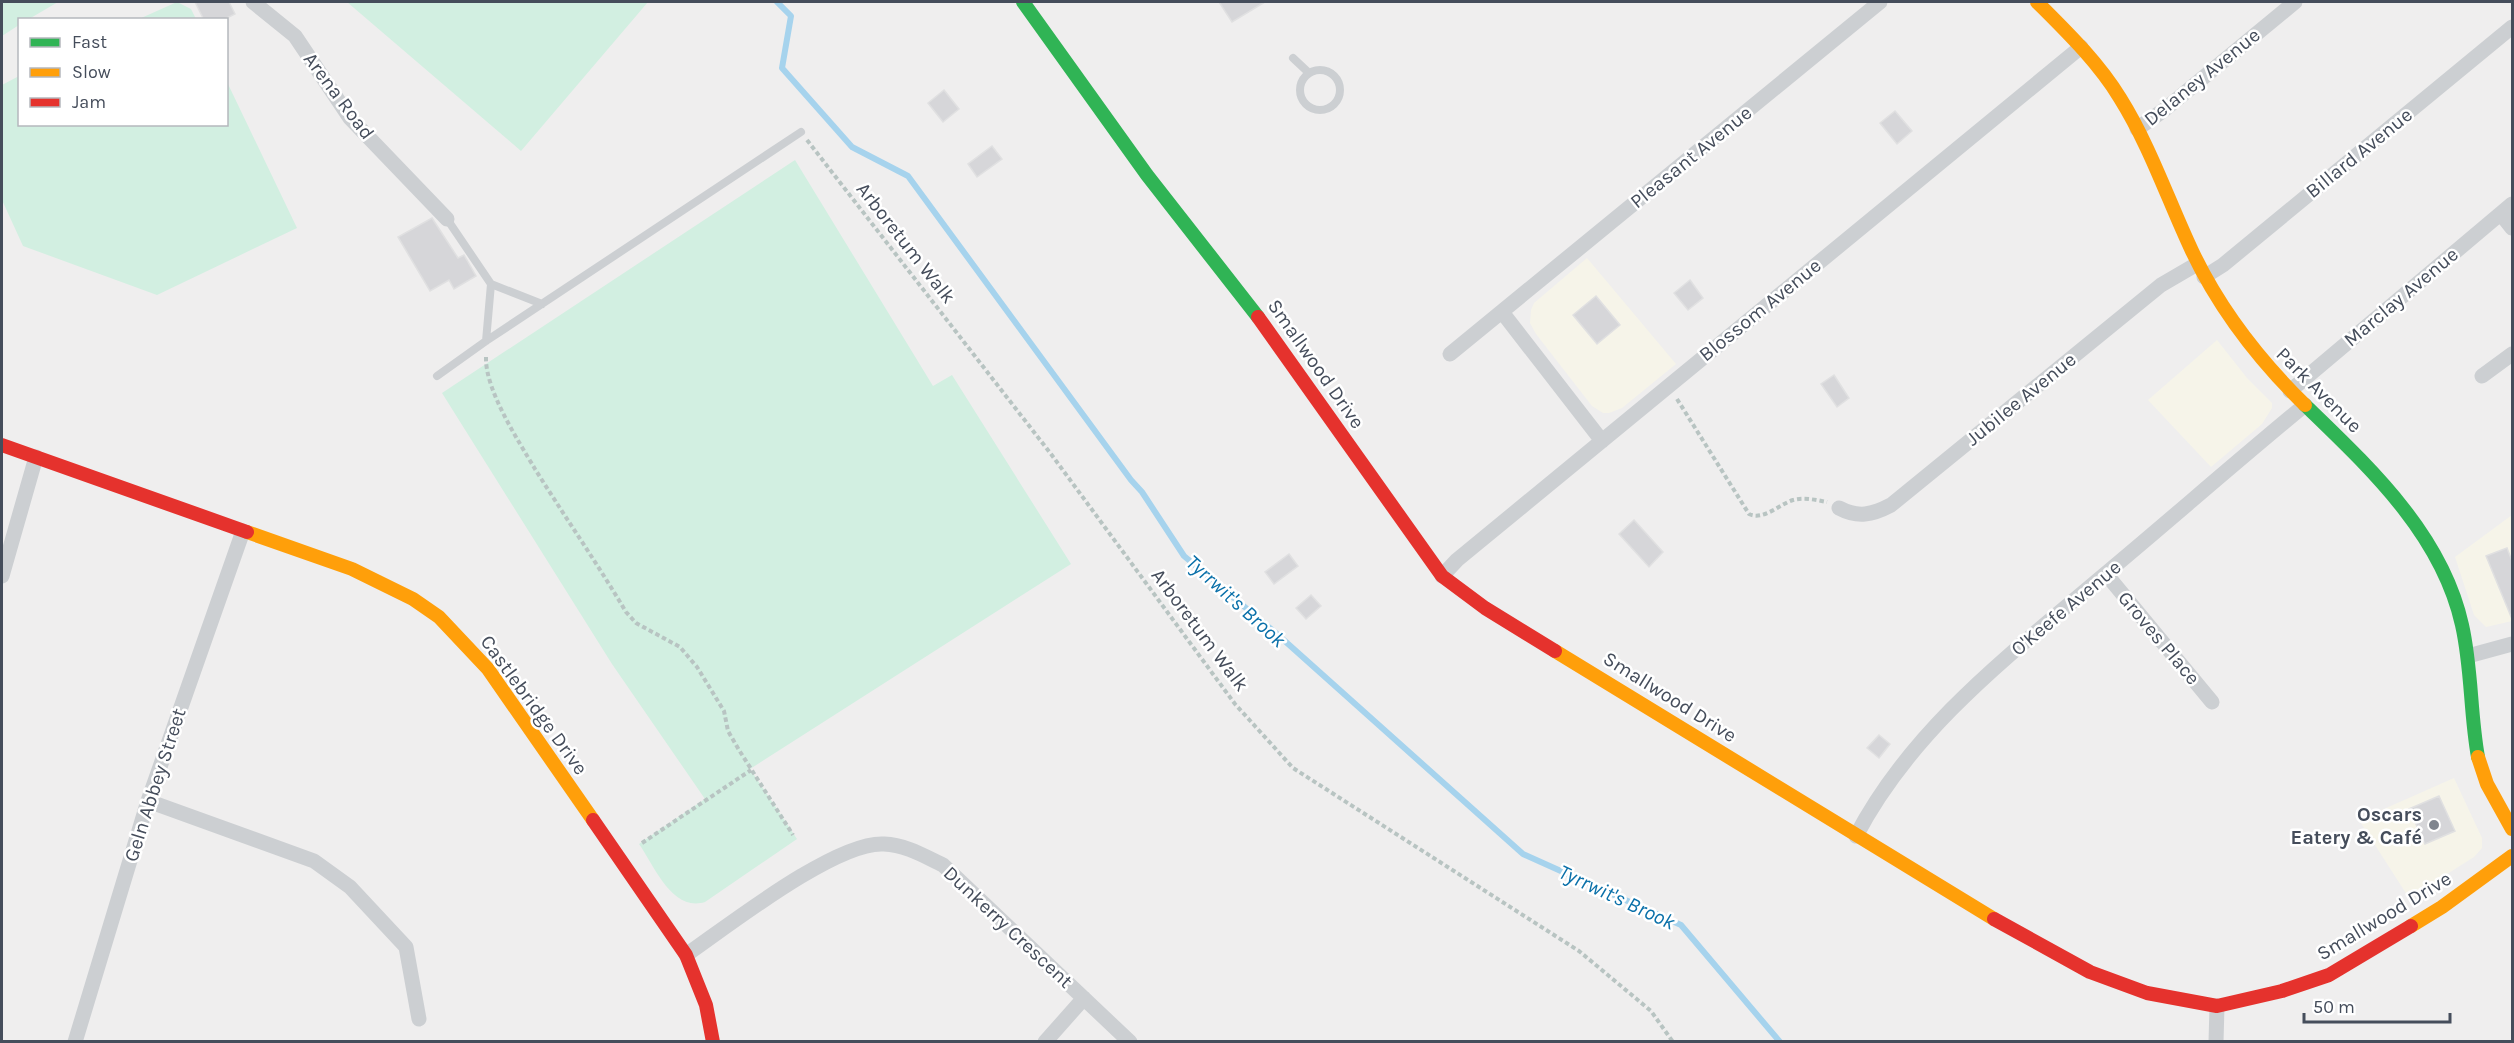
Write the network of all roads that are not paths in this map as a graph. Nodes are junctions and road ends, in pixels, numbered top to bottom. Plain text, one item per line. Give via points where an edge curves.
1 (253, 2) edge
2 (1023, 2) edge
3 (1880, 2) edge
4 (2037, 2) edge
5 (2295, 2) edge
6 (2512, 27) edge
7 (2081, 47) junction
8 (1293, 58) dead end
9 (1309, 73) junction
10 (2137, 129) junction
11 (801, 132) road end
12 (2507, 209) edge
13 (447, 219) joint
14 (2512, 228) edge
15 (2201, 270) junction
16 (491, 284) junction
17 (542, 304) junction
18 (1502, 312) junction
19 (486, 341) junction
20 (1450, 354) dead end
21 (2512, 354) edge
22 (437, 376) dead end
23 (2482, 376) dead end
24 (2290, 391) junction
25 (2304, 405) junction
26 (1602, 441) junction
27 (2, 445) edge
28 (36, 457) junction
29 (1839, 508) road end
30 (243, 531) junction
31 (2106, 574) junction
32 (2, 576) edge
33 (1442, 576) junction
34 (2512, 644) edge
35 (2468, 656) junction
36 (2212, 702) dead end
37 (148, 801) junction
38 (2512, 829) edge
39 (1856, 836) junction
40 (2512, 856) edge
41 (686, 955) junction
42 (1084, 998) junction
43 (2217, 1006) junction
44 (419, 1019) dead end
45 (75, 1041) edge
46 (713, 1041) edge
47 (1045, 1041) edge
48 (1130, 1041) edge
49 (2217, 1041) edge

1 - 13 street, Arena Road via 295,36 350,118
2 - 33 street, Smallwood Drive via 1147,175 1256,312
3 - 18 street, Pleasant Avenue
4 - 7 street, Park Avenue
5 - 10 street, Delaney Avenue
6 - 15 street, Billard Avenue via 2223,265
7 - 10 street, Park Avenue via 2114,88
7 - 26 street, Blossom Avenue
8 - 9 lane
9 - 9 lane via 1301,82 1303,101 1314,109 1334,105 1340,93 1337,80 1328,71
10 - 15 street, Park Avenue
11 - 17 lane
12 - 14 street
12 - 24 street, Marclay Avenue
13 - 16 lane
15 - 24 street, Park Avenue via 2247,343
15 - 29 street, Jubilee Avenue via 2161,285 1891,505 1866,515
16 - 17 lane
16 - 19 lane
17 - 19 lane
18 - 20 street, Pleasant Avenue
18 - 26 street
19 - 22 lane
21 - 23 street
24 - 25 street, Park Avenue
25 - 31 street, O'Keefe Avenue
25 - 35 street, Park Avenue via 2379,478 2433,548 2455,598
26 - 33 street, Blossom Avenue
27 - 28 street, Castlebridge Drive
28 - 30 street, Castlebridge Drive
28 - 32 street
30 - 37 street, Geln Abbey Street
30 - 41 street, Castlebridge Drive via 352,568 439,617 488,669
31 - 36 street, Groves Place
31 - 39 street, O'Keefe Avenue via 1979,681 1920,742
33 - 39 street, Smallwood Drive via 1485,608
34 - 35 street
35 - 38 street, Park Avenue via 2481,769
37 - 44 street via 314,861 350,887 406,947
37 - 45 street, Geln Abbey Street
39 - 43 street, Smallwood Drive via 2090,972 2147,993
40 - 43 street, Smallwood Drive via 2442,907 2329,975
41 - 42 street, Dunkerry Crescent via 816,866 848,851 883,843 911,849 943,865
41 - 46 street, Castlebridge Drive via 706,1005
42 - 47 street
42 - 48 street, Dunkerry Crescent
43 - 49 street

